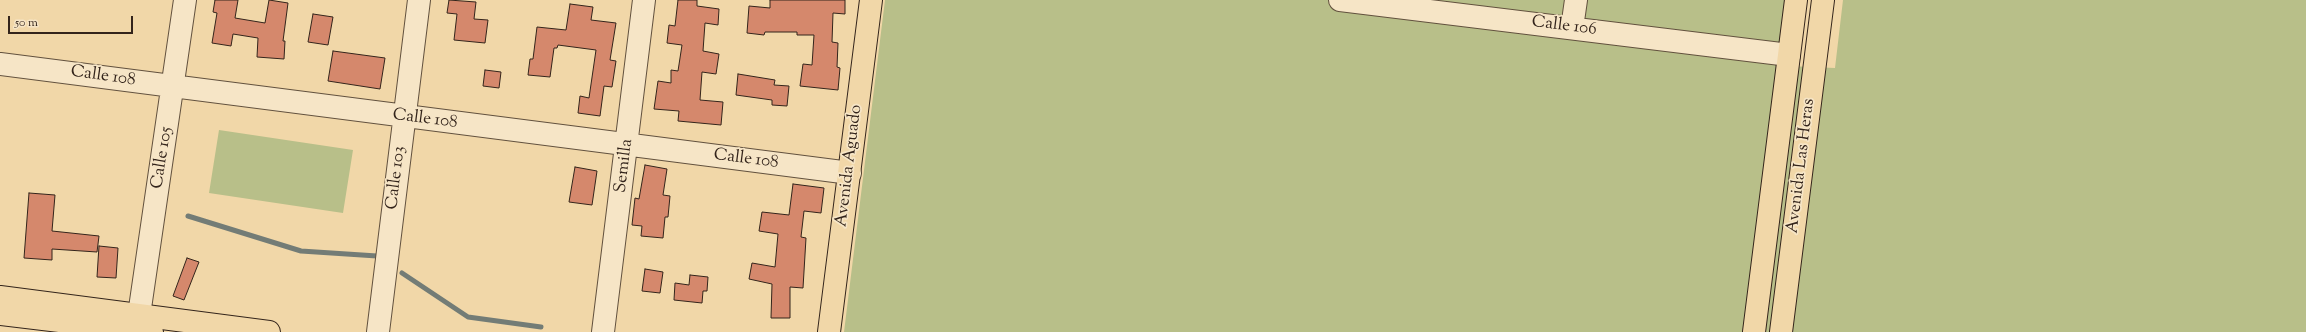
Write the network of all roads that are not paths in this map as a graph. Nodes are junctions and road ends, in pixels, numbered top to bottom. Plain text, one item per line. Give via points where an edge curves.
1 (185, 0) edge
2 (419, 0) edge
3 (644, 0) edge
4 (871, 0) edge
5 (882, 0) edge
6 (1576, 0) edge
7 (1796, 0) edge
8 (1823, 0) edge
9 (1349, 1) edge
10 (1572, 28) junction
11 (1789, 55) junction
12 (0, 64) edge
13 (174, 87) junction
14 (404, 117) junction
15 (628, 145) junction
16 (850, 173) junction
17 (0, 297) edge
18 (0, 314) edge
19 (148, 328) edge
20 (269, 332) edge
21 (378, 332) edge
22 (603, 332) edge
23 (829, 332) edge
24 (842, 332) edge
25 (1754, 332) edge
26 (1781, 332) edge

1 - 13 street, Calle 105
2 - 14 street, Calle 103
3 - 15 street, Semilla
4 - 16 main road, Avenida Aguado
5 - 24 main road, Avenida Aguado via 859,174
6 - 10 street
7 - 11 main road, Avenida Las Heras
8 - 26 main road, Avenida Las Heras
9 - 10 street, Calle 106
10 - 11 street, Calle 106
11 - 25 main road, Avenida Las Heras
12 - 13 street, Calle 108
13 - 14 street, Calle 108
13 - 19 street, Calle 105
14 - 15 street, Calle 108
14 - 21 street, Calle 103
15 - 16 street, Calle 108
15 - 22 street, Semilla
16 - 23 main road, Avenida Aguado
17 - 19 main road
18 - 19 main road
19 - 20 main road

